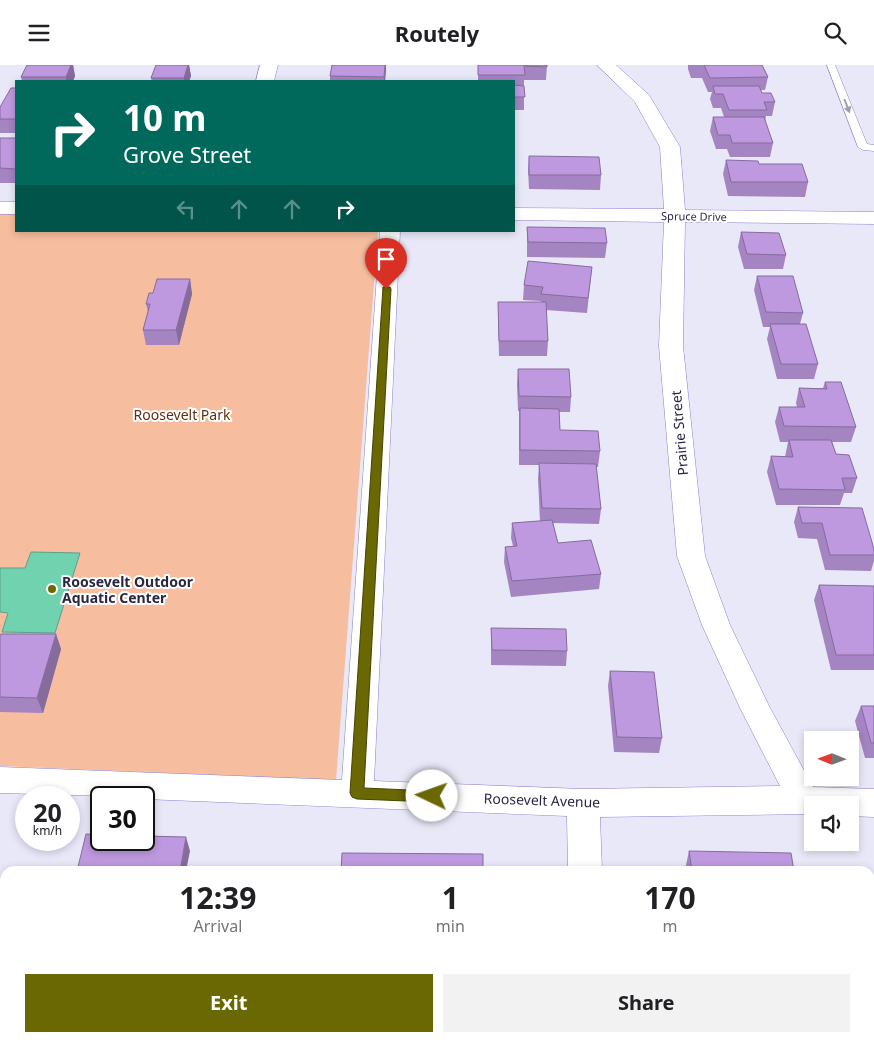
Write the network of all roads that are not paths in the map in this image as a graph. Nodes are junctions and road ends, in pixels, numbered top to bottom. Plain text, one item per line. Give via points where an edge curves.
1 (269, 65) edge
2 (606, 65) edge
3 (831, 65) edge
4 (265, 80) edge
5 (874, 147) edge
6 (0, 208) edge
7 (15, 208) edge
8 (515, 214) edge
9 (675, 215) junction
10 (874, 218) edge
11 (390, 232) edge
12 (0, 780) edge
13 (357, 793) junction
14 (804, 800) joint
15 (859, 802) edge
16 (582, 803) junction
17 (874, 803) edge
18 (586, 866) edge

1 - 4 street
2 - 9 street, Prairie Street via 643,99 670,147
3 -> 5 lane via 863,147
6 - 7 street
8 - 9 street, Spruce Drive
9 - 10 street, Spruce Drive
9 - 14 street, Prairie Street via 671,346 691,556 716,625
11 - 13 street
12 - 13 street, Roosevelt Avenue
13 - 16 street, Roosevelt Avenue
14 - 16 street, Roosevelt Avenue
15 - 17 street, Roosevelt Avenue
16 - 18 street

